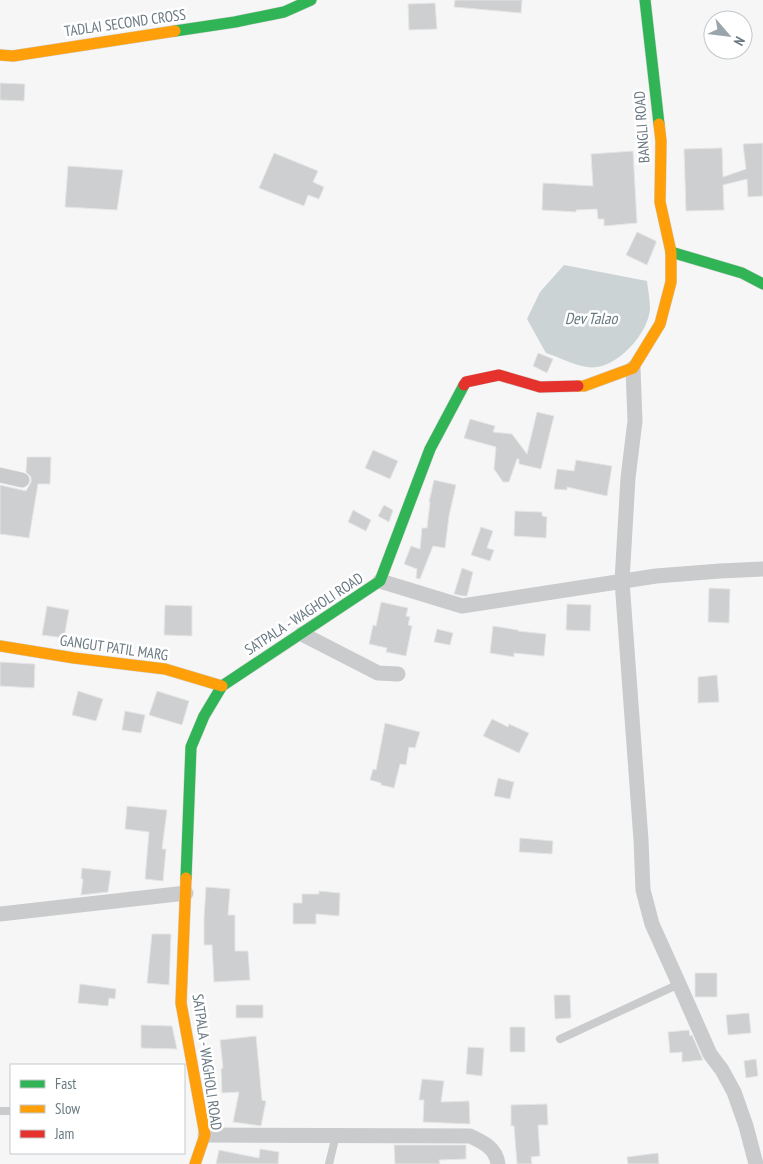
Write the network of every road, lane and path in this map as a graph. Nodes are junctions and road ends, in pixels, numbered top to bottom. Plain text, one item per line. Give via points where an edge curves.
1 (311, 0) edge
2 (645, 0) edge
3 (0, 55) edge
4 (671, 252) junction
5 (763, 284) edge
6 (634, 368) junction
7 (0, 475) edge
8 (22, 480) dead end
9 (763, 569) edge
10 (622, 581) junction
11 (380, 582) junction
12 (302, 634) junction
13 (0, 646) edge
14 (398, 674) dead end
15 (222, 686) junction
16 (186, 893) junction
17 (0, 914) edge
18 (679, 984) junction
19 (560, 1039) dead end
20 (205, 1135) junction
21 (336, 1135) junction
22 (195, 1164) edge
23 (329, 1164) edge
24 (498, 1164) edge
25 (756, 1164) edge

1 - 3 main road, TADLAI SECOND CROSS via 284,12 235,22 13,56
2 - 4 main road, BANGLI ROAD via 661,141 660,202
4 - 5 main road via 742,273
4 - 6 main road via 671,282 660,324
6 - 10 street via 635,421
6 - 11 main road, SATPALA - WAGHOLI ROAD via 584,386 540,387 499,375 466,382 430,449
7 - 8 street
9 - 10 street
10 - 11 street via 462,606
10 - 18 street via 644,890 652,924
11 - 12 main road, SATPALA - WAGHOLI ROAD
12 - 14 street via 378,673
12 - 15 main road, SATPALA - WAGHOLI ROAD
13 - 15 main road, GANGUT PATIL MARG via 165,669
15 - 16 main road, SATPALA - WAGHOLI ROAD via 191,747
16 - 17 street
16 - 20 main road, SATPALA - WAGHOLI ROAD via 181,1003 193,1084
18 - 19 lane
18 - 25 street via 710,1054 734,1092
20 - 21 street
20 - 22 main road, SATPALA - WAGHOLI ROAD
21 - 23 lane
21 - 24 street via 470,1136 487,1144

